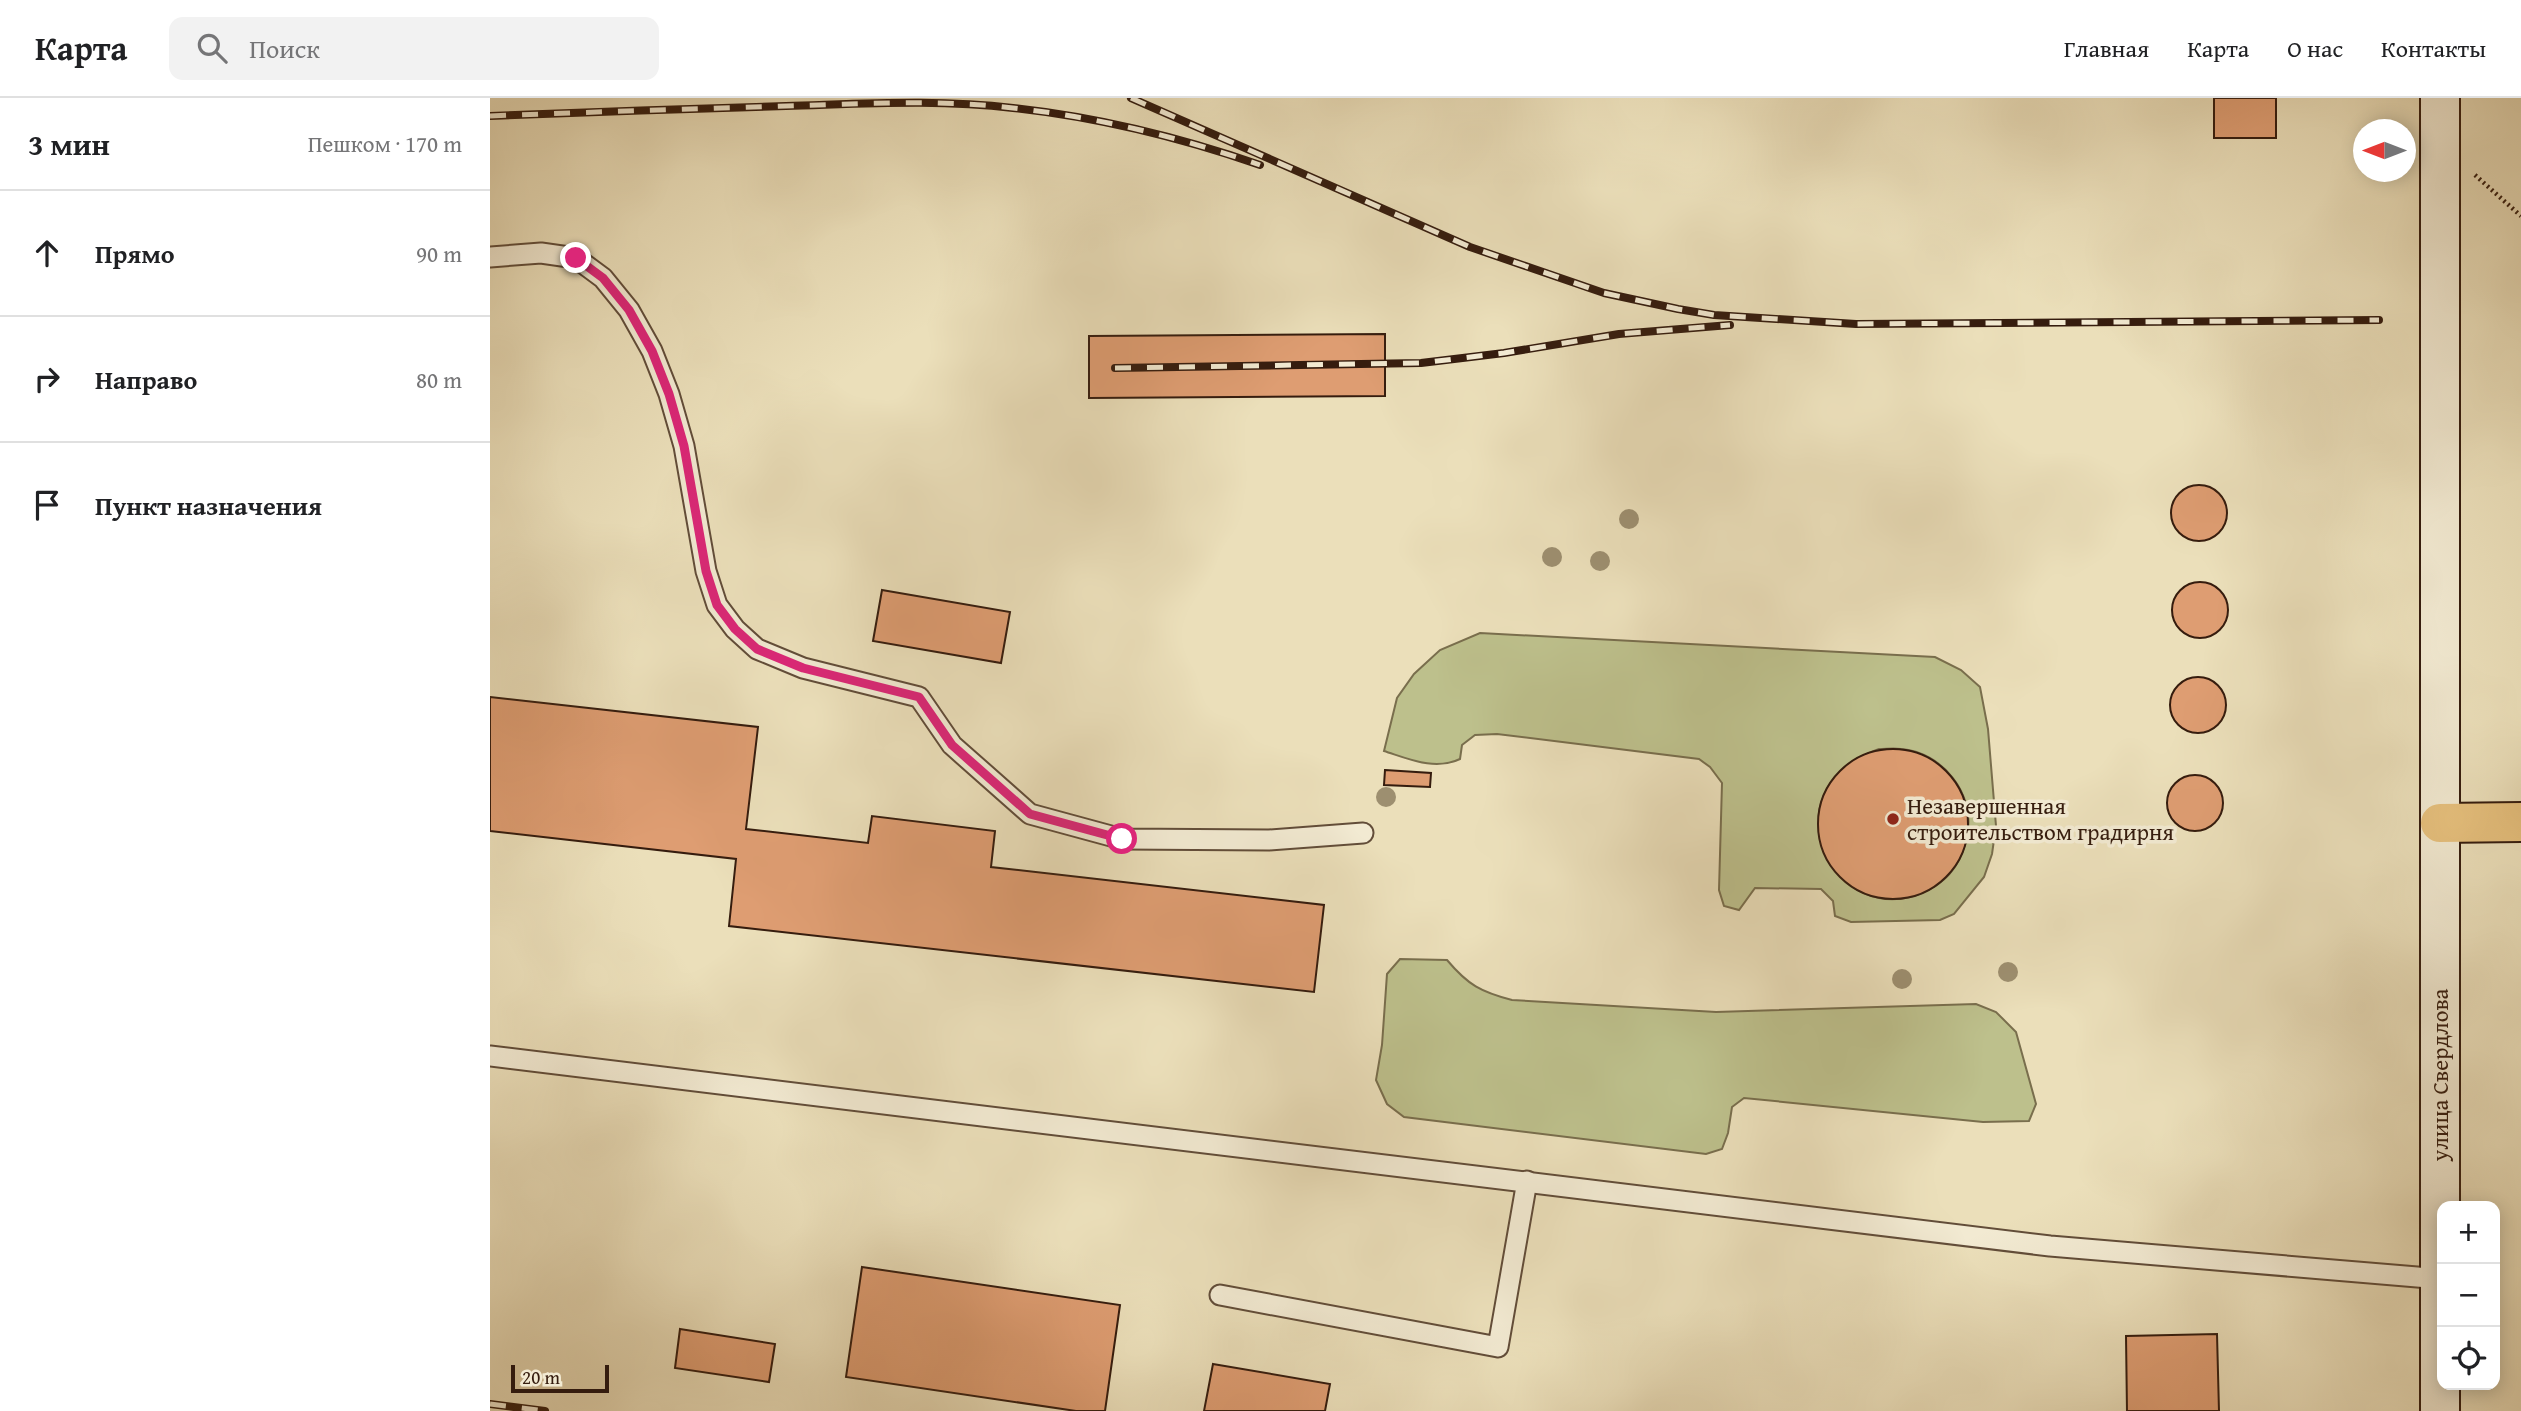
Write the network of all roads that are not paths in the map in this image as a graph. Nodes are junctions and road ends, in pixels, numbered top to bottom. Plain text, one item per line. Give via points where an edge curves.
1 (2440, 98) edge
2 (490, 257) edge
3 (2521, 822) edge
4 (2440, 823) junction
5 (1363, 833) dead end
6 (490, 1056) edge
7 (1527, 1181) junction
8 (2441, 1264) edge
9 (2437, 1279) edge
10 (1220, 1295) dead end
11 (2441, 1327) edge
12 (2440, 1411) edge

1 - 4 main road, улица Свердлова
2 - 5 lane via 541,253 576,258 603,278 629,310 669,394 717,605 757,649 803,668 919,697 952,745 1030,814 1122,839 1269,840
3 - 4 main road
4 - 8 main road, улица Свердлова
6 - 7 lane
7 - 9 lane via 2050,1246
7 - 10 lane via 1498,1347
11 - 12 main road, улица Свердлова

